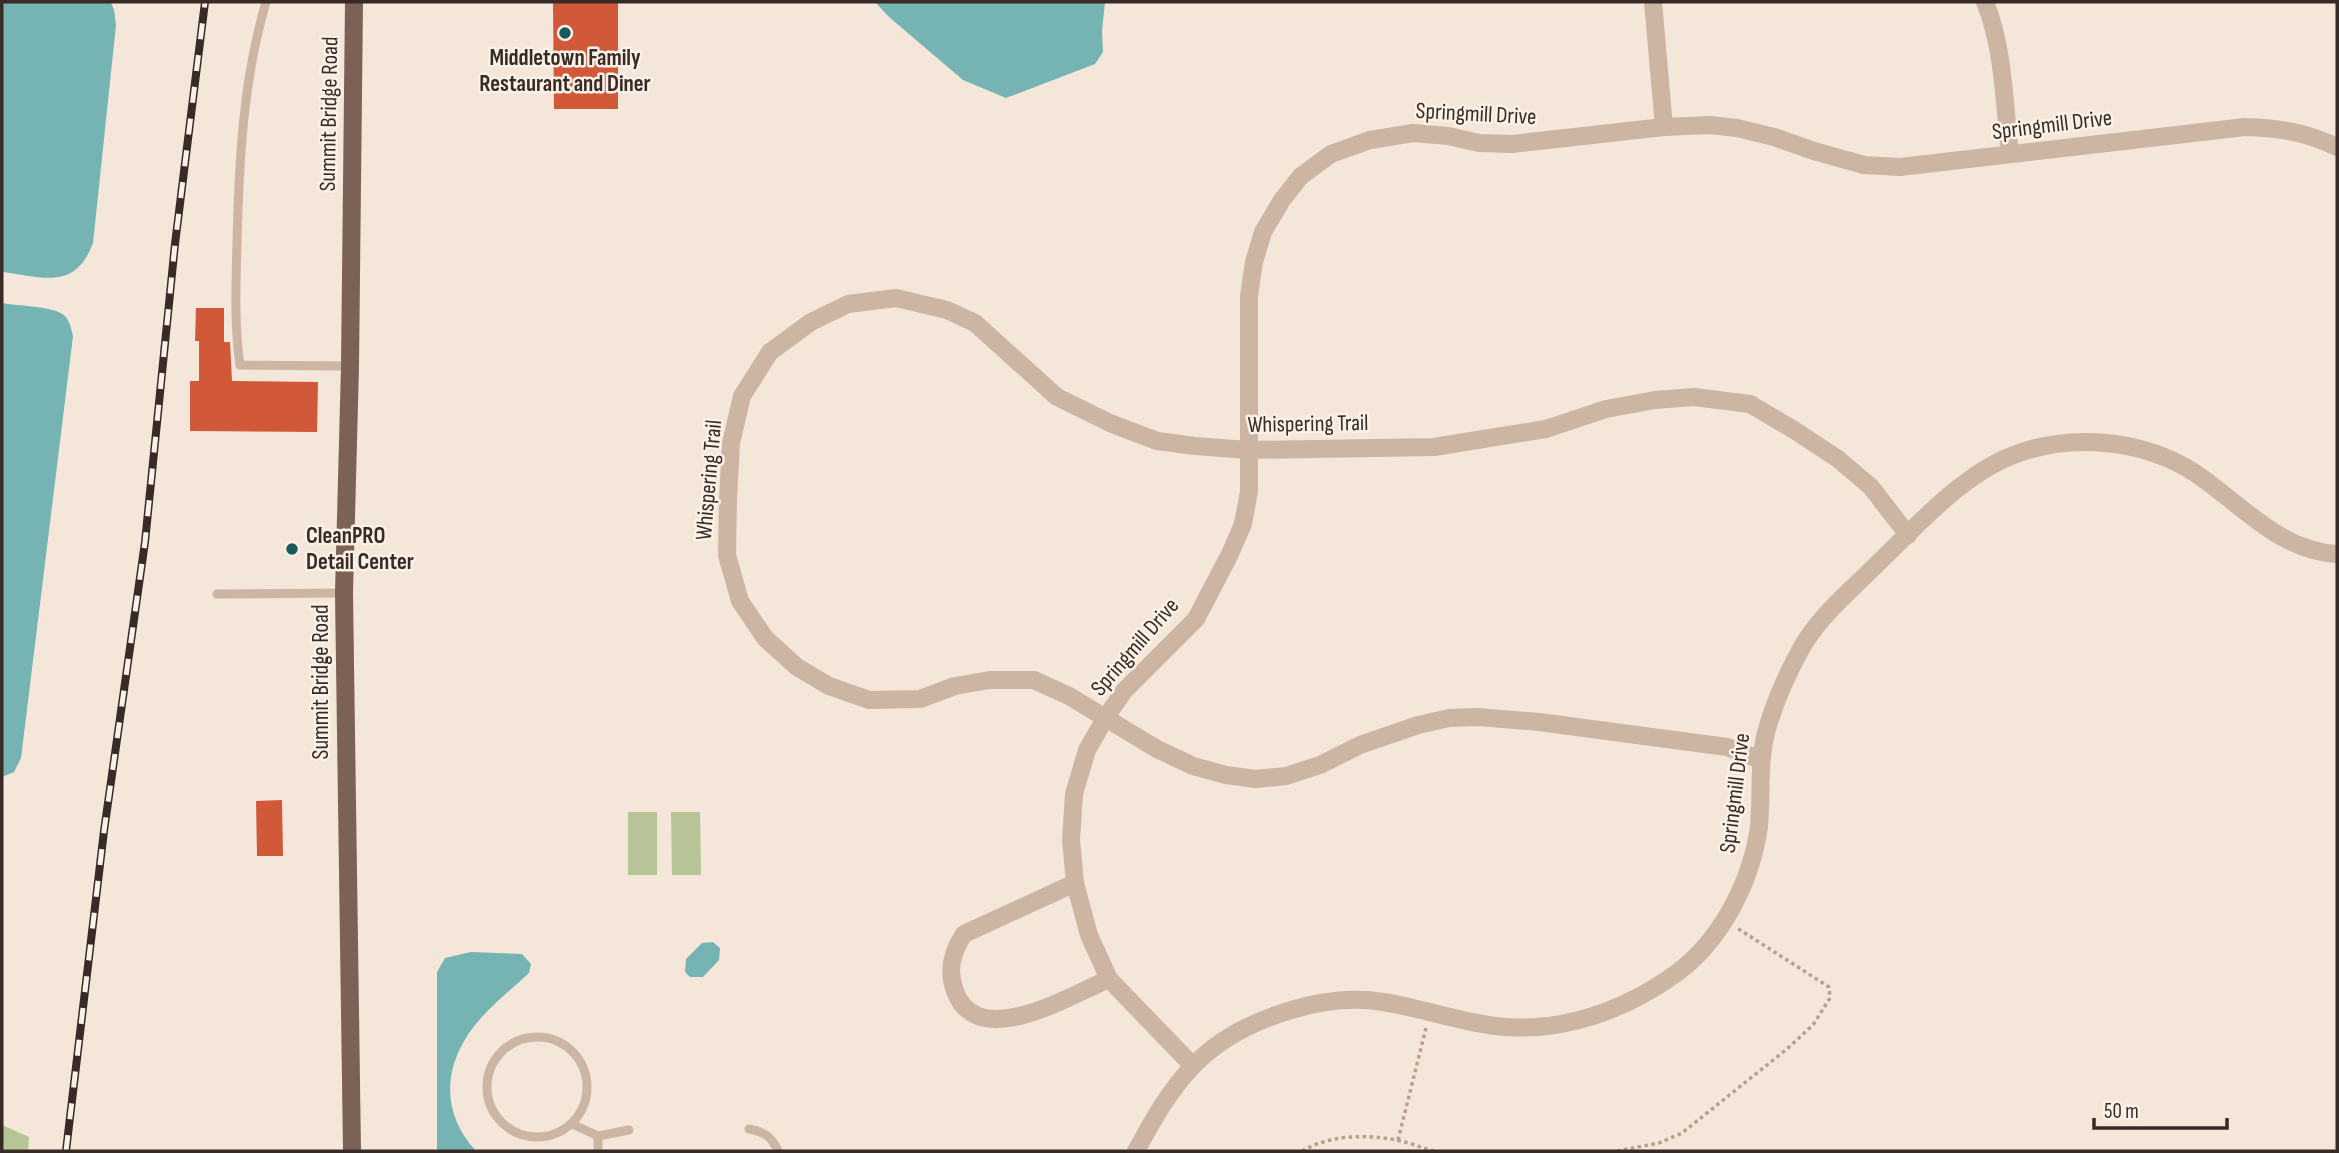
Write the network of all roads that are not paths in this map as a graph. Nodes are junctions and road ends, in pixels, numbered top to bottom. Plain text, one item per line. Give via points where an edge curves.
1 (266, 2) edge
2 (354, 2) edge
3 (1653, 2) edge
4 (1984, 2) edge
5 (1664, 127) junction
6 (2337, 147) edge
7 (2010, 154) junction
8 (350, 366) junction
9 (1248, 450) junction
10 (1908, 535) junction
11 (2337, 554) edge
12 (344, 593) junction
13 (217, 594) dead end
14 (1107, 717) junction
15 (1761, 760) junction
16 (1075, 883) junction
17 (1109, 979) junction
18 (1193, 1066) junction
19 (572, 1124) junction
20 (749, 1129) dead end
21 (629, 1130) dead end
22 (598, 1136) junction
23 (352, 1151) edge
24 (598, 1151) edge
25 (778, 1151) edge
26 (1136, 1151) edge

1 - 8 lane via 248,82 240,153 235,331 240,365
2 - 8 main road, Summit Bridge Road
3 - 5 street
4 - 7 street via 1999,58
5 - 7 street, Springmill Drive via 1737,128 1864,165 1900,167
5 - 9 street, Springmill Drive via 1512,144 1413,134 1370,139 1331,154 1301,176 1263,232 1254,262 1249,296
6 - 7 street, Springmill Drive via 2277,128 2245,127
8 - 12 main road, Summit Bridge Road
9 - 10 street, Whispering Trail via 1434,447 1546,429 1606,409 1655,400 1694,397 1750,404 1838,459 1871,487
9 - 14 street, Springmill Drive via 1249,491 1243,524 1212,590 1196,619 1124,691
9 - 14 street, Whispering Trail via 1157,441 1110,423 1057,397 975,323 947,310 896,298 848,304 811,322 770,352 742,396 731,443 727,555 740,601 765,638 797,667 829,686 869,700 920,699 955,685 990,680 1034,680
10 - 11 street, Springmill Drive via 1963,484 1990,466 2060,442 2100,442 2174,460 2292,543
10 - 15 street, Springmill Drive via 1823,618 1803,646 1774,708
12 - 13 lane
12 - 23 main road, Summit Bridge Road
14 - 15 street, Whispering Trail via 1194,766 1256,779 1320,765 1418,725 1478,717 1727,747
14 - 16 street, Springmill Drive via 1087,750 1074,794 1071,840
15 - 18 street, Springmill Drive via 1758,829 1750,866 1735,900 1714,934 1682,969 1651,990 1584,1020 1539,1027 1497,1027 1381,1001 1343,1000 1306,1006 1231,1037
16 - 17 street, Springmill Drive via 1089,935
16 - 17 street via 964,934 951,963 951,980 962,1006 988,1020 1002,1020 1035,1012
17 - 18 street, Springmill Drive
18 - 26 street, Springmill Drive via 1158,1110
19 - 19 lane via 585,1105 588,1088 582,1063 569,1047 552,1039 527,1038 506,1048 493,1062 487,1093 503,1124 540,1138
19 - 22 lane
20 - 25 lane via 771,1137
21 - 22 lane
22 - 24 lane

